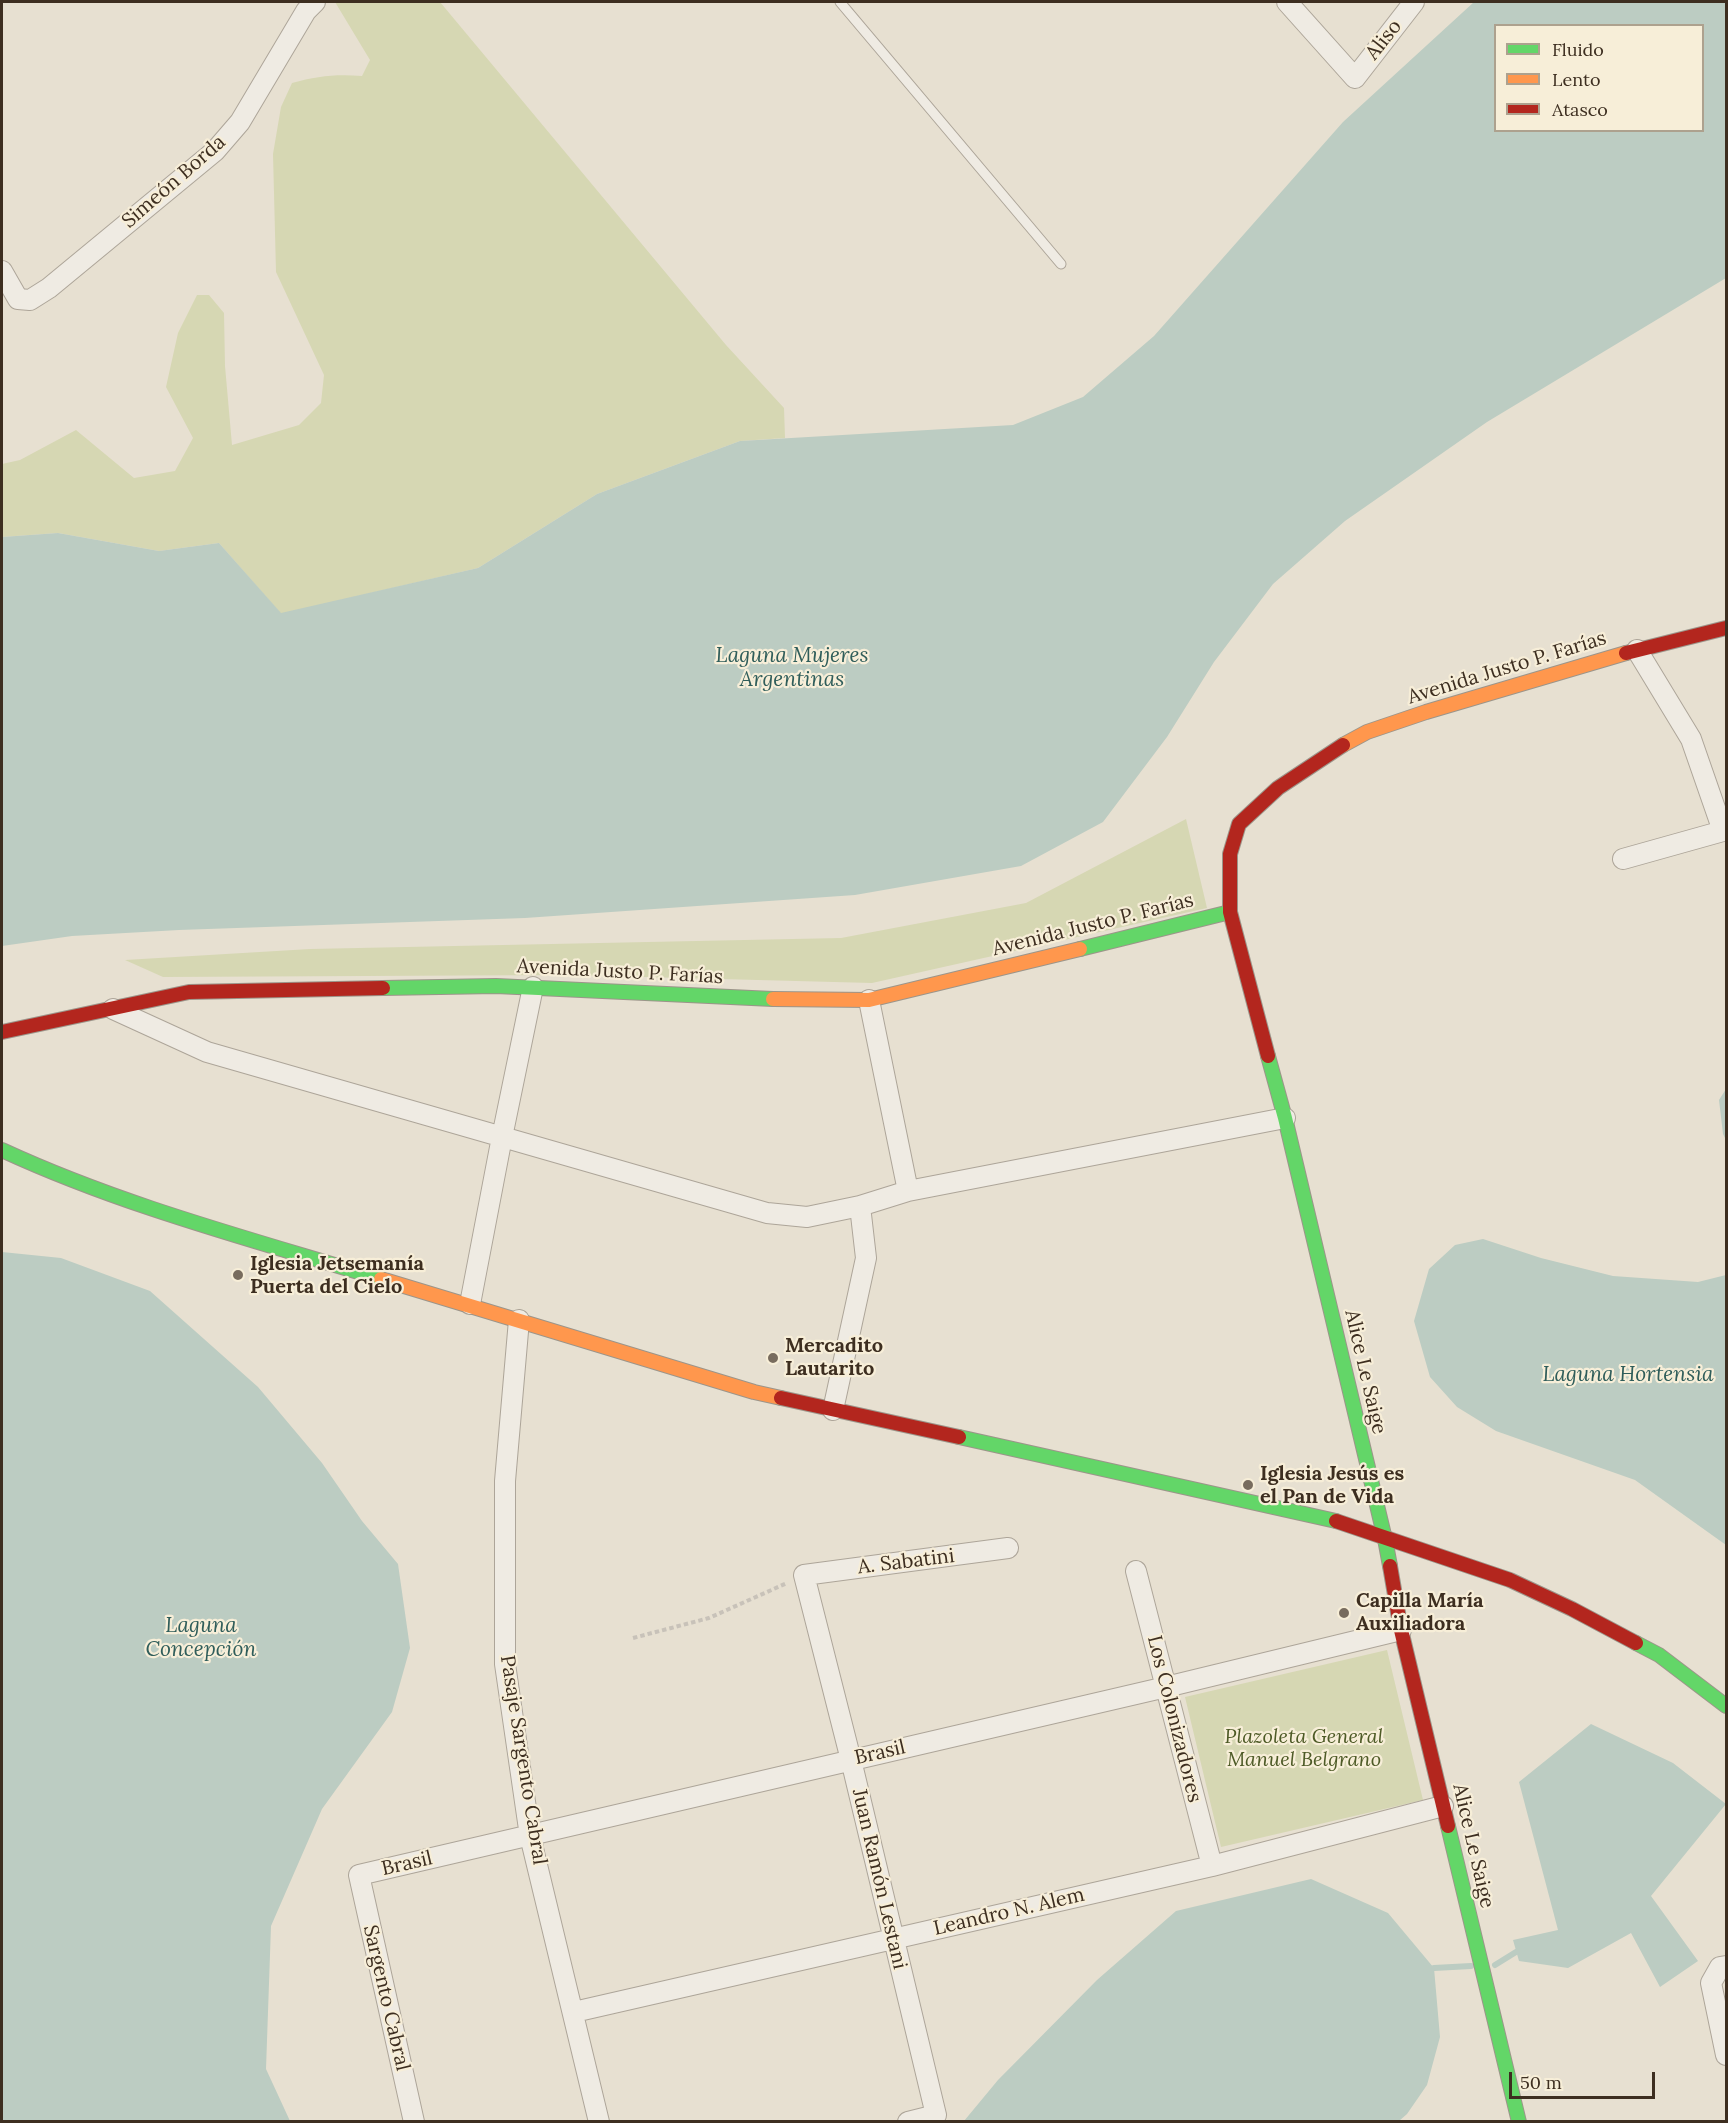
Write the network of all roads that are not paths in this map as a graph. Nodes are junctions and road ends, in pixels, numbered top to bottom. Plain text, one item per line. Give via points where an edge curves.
1 (315, 2) edge
2 (840, 2) edge
3 (1287, 2) edge
4 (1414, 2) edge
5 (1061, 264) dead end
6 (2, 271) edge
7 (1726, 628) edge
8 (1637, 650) junction
9 (1278, 788) joint
10 (1623, 859) dead end
11 (1230, 912) junction
12 (533, 987) junction
13 (869, 1000) junction
14 (113, 1009) junction
15 (2, 1032) edge
16 (1285, 1118) junction
17 (502, 1137) junction
18 (2, 1150) edge
19 (908, 1191) junction
20 (860, 1206) junction
21 (470, 1304) junction
22 (519, 1320) junction
23 (833, 1410) junction
24 (1385, 1539) junction
25 (1008, 1548) dead end
26 (1136, 1571) dead end
27 (804, 1575) joint
28 (1401, 1630) junction
29 (1166, 1687) junction
30 (1726, 1706) edge
31 (851, 1760) junction
32 (1443, 1806) junction
33 (530, 1836) junction
34 (1212, 1866) junction
35 (359, 1875) joint
36 (893, 1939) junction
37 (1726, 1966) edge
38 (574, 2012) junction
39 (1726, 2055) edge
40 (414, 2121) edge
41 (599, 2121) edge
42 (908, 2121) edge
43 (1519, 2121) edge

1 - 6 street, Simeón Borda via 240,122 216,150 30,300 18,299
2 - 5 lane
3 - 4 street, Aliso via 1355,78
7 - 8 street, Avenida Justo P. Farías
8 - 9 street, Avenida Justo P. Farías via 1367,732
8 - 10 street via 1691,739 1723,831
9 - 11 street, Alice Le Saige via 1239,824 1230,854
11 - 13 street, Avenida Justo P. Farías
11 - 16 street, Alice Le Saige
12 - 13 street, Avenida Justo P. Farías via 810,1001
12 - 14 street, Avenida Justo P. Farías via 189,992
12 - 17 street
13 - 19 street
14 - 15 street, Avenida Justo P. Farías
14 - 17 street via 207,1052
16 - 19 street
16 - 24 street, Alice Le Saige
17 - 20 street via 767,1213 807,1217
17 - 21 street
18 - 21 street via 50,1172 190,1221
19 - 20 street
20 - 23 street via 866,1258
21 - 22 street
22 - 23 street via 754,1392
22 - 33 street, Pasaje Sargento Cabral via 505,1481 505,1664
23 - 24 street via 1346,1523
24 - 28 street, Alice Le Saige
24 - 30 street via 1510,1580 1572,1609 1659,1654
25 - 27 street, A. Sabatini
26 - 29 street, Los Colonizadores
27 - 31 street, Juan Ramón Lestani
28 - 29 street, Brasil
28 - 32 street, Alice Le Saige
29 - 31 street, Brasil
29 - 34 street, Los Colonizadores
31 - 33 street, Brasil
31 - 36 street, Juan Ramón Lestani
32 - 34 street, Leandro N. Alem
32 - 43 street, Alice Le Saige
33 - 35 street, Brasil
33 - 38 street, Pasaje Sargento Cabral
34 - 36 street, Leandro N. Alem
35 - 40 street, Sargento Cabral
36 - 38 street, Leandro N. Alem
36 - 42 street, Juan Ramón Lestani via 936,2115
37 - 39 street via 1720,1967 1711,1983
38 - 41 street, Pasaje Sargento Cabral

